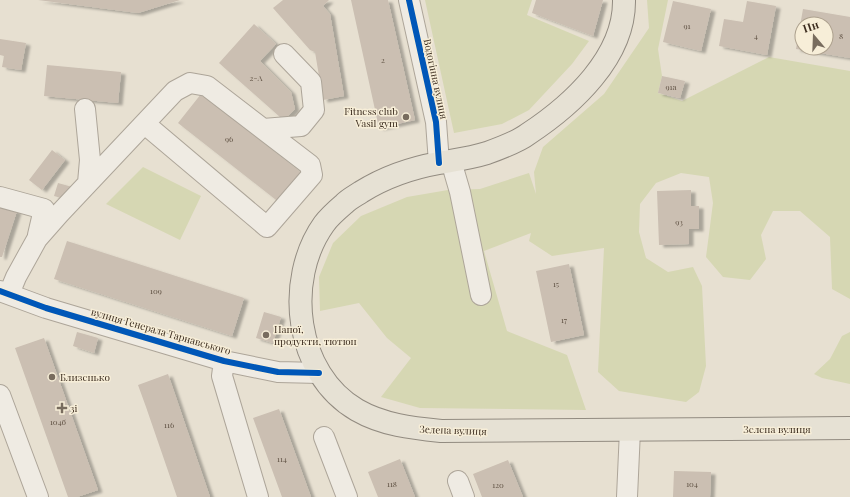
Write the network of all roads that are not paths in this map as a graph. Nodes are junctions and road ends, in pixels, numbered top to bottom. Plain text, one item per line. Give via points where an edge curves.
1 (409, 0) edge
2 (624, 0) edge
3 (284, 54) dead end
4 (85, 109) dead end
5 (145, 124) junction
6 (263, 129) junction
7 (445, 162) junction
8 (88, 183) junction
9 (0, 197) edge
10 (37, 239) junction
11 (2, 292) edge
12 (481, 295) dead end
13 (224, 361) junction
14 (319, 373) junction
15 (0, 395) edge
16 (850, 428) edge
17 (630, 430) junction
18 (324, 437) dead end
19 (38, 497) edge
20 (258, 497) edge
21 (347, 497) edge
22 (627, 497) edge

1 - 7 street, Водогінна вулиця
2 - 7 main road, Зелена вулиця via 624,11 616,40 596,74 565,107 527,135 487,152
3 - 6 street via 311,82 314,110 301,126
4 - 8 street via 90,160
5 - 6 street via 175,92 190,83 207,86
5 - 6 street via 267,227 312,175 310,165
5 - 8 street
7 - 12 street, Водогінна вулиця via 460,192
7 - 14 main road, Зелена вулиця via 410,170 377,182 345,202 324,224 310,250 302,278 301,305 305,341
8 - 10 street
9 - 10 street via 44,209
10 - 11 street via 16,278
11 - 13 street, вулиця Генерала Тарнавського via 137,340
13 - 14 street, вулиця Генерала Тарнавського via 278,372
13 - 20 street via 222,376
14 - 17 main road, Зелена вулиця via 331,388 357,410 378,420 409,428 441,431
15 - 19 street
16 - 17 main road, Зелена вулиця
17 - 22 street
18 - 21 street

